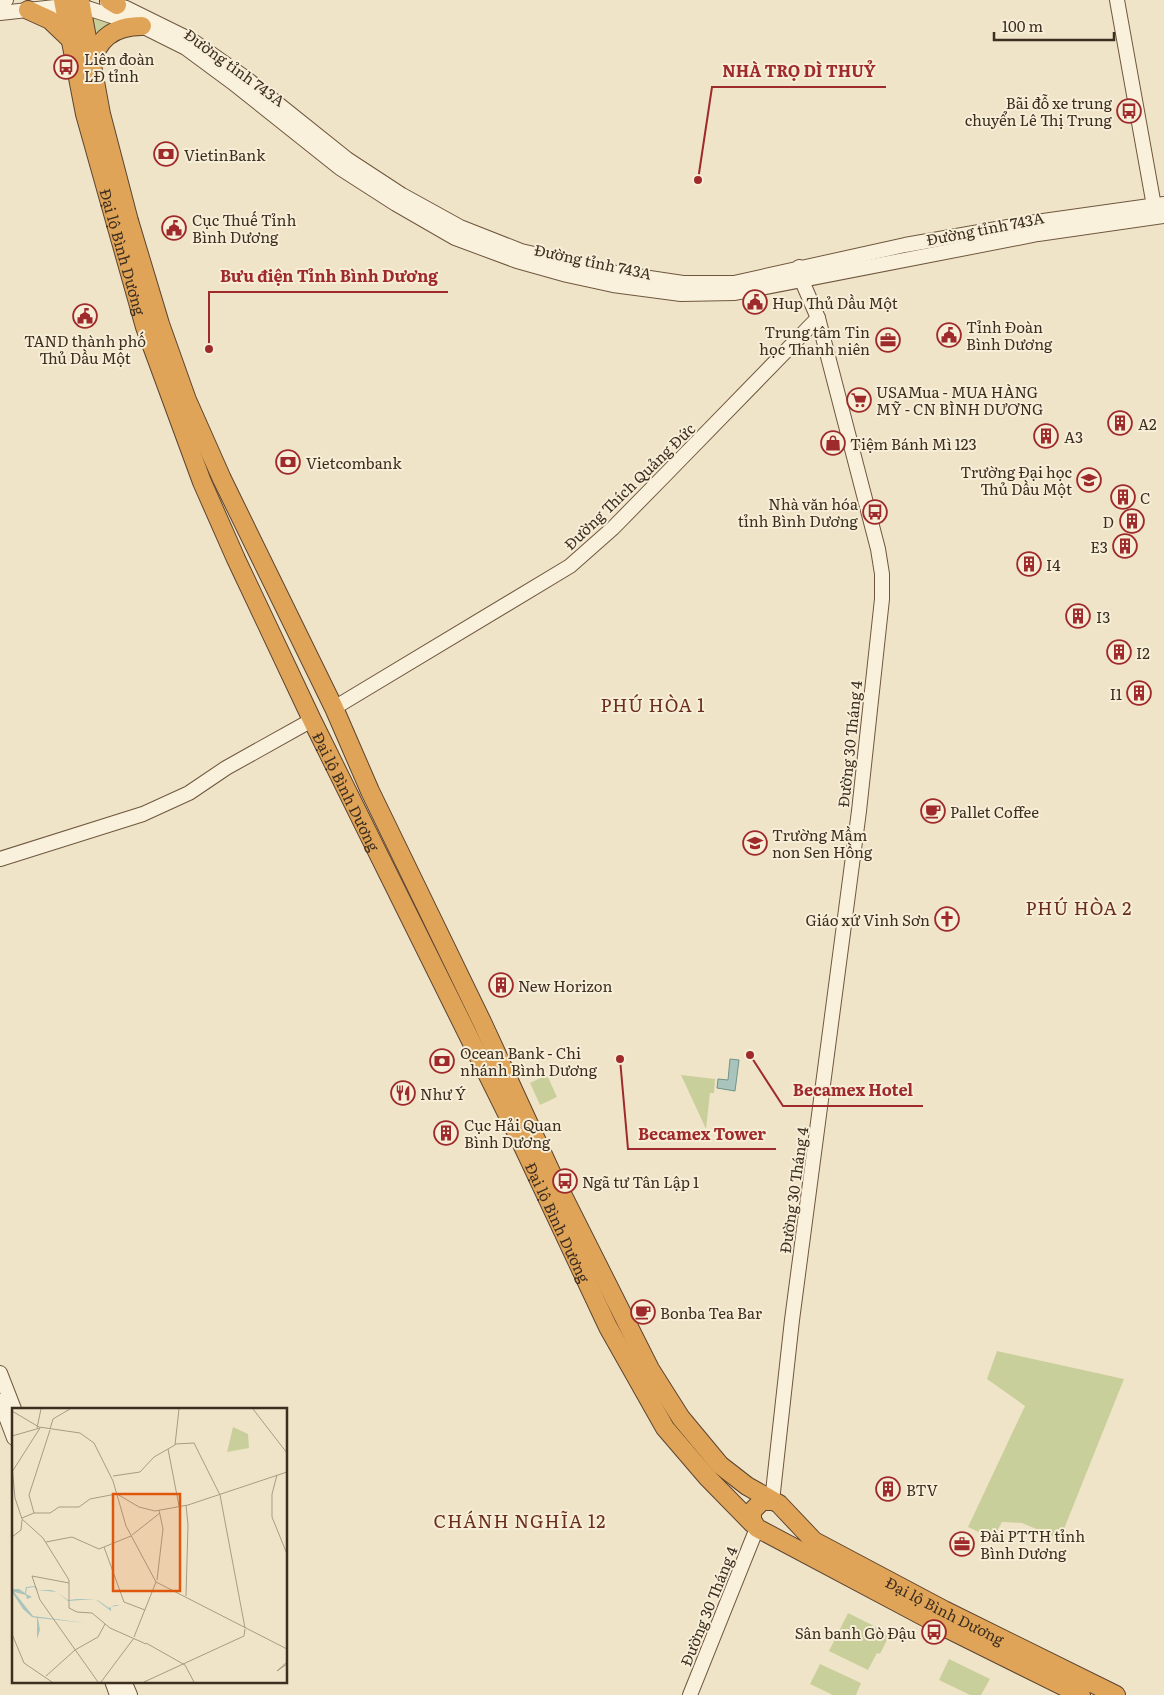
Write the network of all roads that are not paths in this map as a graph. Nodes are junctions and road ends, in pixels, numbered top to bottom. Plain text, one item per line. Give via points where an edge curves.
1 (6, 0) edge
2 (1116, 0) edge
3 (0, 1) edge
4 (109, 2) edge
5 (72, 3) edge
6 (28, 10) junction
7 (0, 13) edge
8 (142, 26) junction
9 (71, 40) junction
10 (92, 66) junction
11 (235, 77) junction
12 (1161, 208) edge
13 (801, 274) junction
14 (818, 318) junction
15 (163, 359) junction
16 (334, 708) junction
17 (312, 720) junction
18 (0, 859) edge
19 (532, 1149) junction
20 (0, 1373) edge
21 (6, 1403) edge
22 (12, 1429) edge
23 (777, 1505) junction
24 (758, 1528) junction
25 (112, 1682) edge
26 (124, 1682) edge
27 (117, 1695) edge
28 (130, 1695) edge
29 (690, 1695) edge
30 (1081, 1695) edge
31 (1116, 1695) edge

1 - 3 main road
2 - 12 main road
4 - 11 main road, Đường tỉnh 743A via 193,41
5 - 6 main road
5 - 8 main road, Đường tỉnh 743A
5 - 9 highway, Đại lộ Bình Dương
5 - 10 highway, Đại lộ Bình Dương
6 - 7 main road
6 - 9 highway via 50,20
8 - 10 highway via 108,34 97,48
8 - 11 main road, Đường tỉnh 743A
9 - 15 highway, Đại lộ Bình Dương via 85,114 113,220
10 - 15 highway, Đại lộ Bình Dương
11 - 13 main road, Đường tỉnh 743A via 340,168 455,238 516,261 567,275 681,294 735,293
12 - 13 main road, Đường tỉnh 743A via 1038,234
13 - 14 main road, Đường 30 Tháng 4
14 - 16 main road, Đường Thích Quảng Đức via 633,507 570,566
14 - 23 main road, Đường 30 Tháng 4 via 878,549 882,598 858,811 792,1320
15 - 16 highway, Đại lộ Bình Dương via 187,400
15 - 17 highway, Đại lộ Bình Dương via 202,482
16 - 17 highway
16 - 19 highway, Đại lộ Bình Dương via 370,791 483,1024
17 - 18 main road via 189,792 142,814
17 - 19 highway, Đại lộ Bình Dương
19 - 23 highway, Đại lộ Bình Dương via 650,1369 681,1418 720,1465
19 - 24 highway, Đại lộ Bình Dương via 608,1327 665,1428
20 - 21 main road
21 - 22 main road
23 - 24 highway via 782,1525 774,1531
23 - 24 highway via 762,1501 755,1506 752,1515
23 - 31 highway, Đại lộ Bình Dương via 814,1541
24 - 29 main road, Đường 30 Tháng 4
24 - 30 highway, Đại lộ Bình Dương via 936,1623
25 - 27 main road
26 - 28 main road

